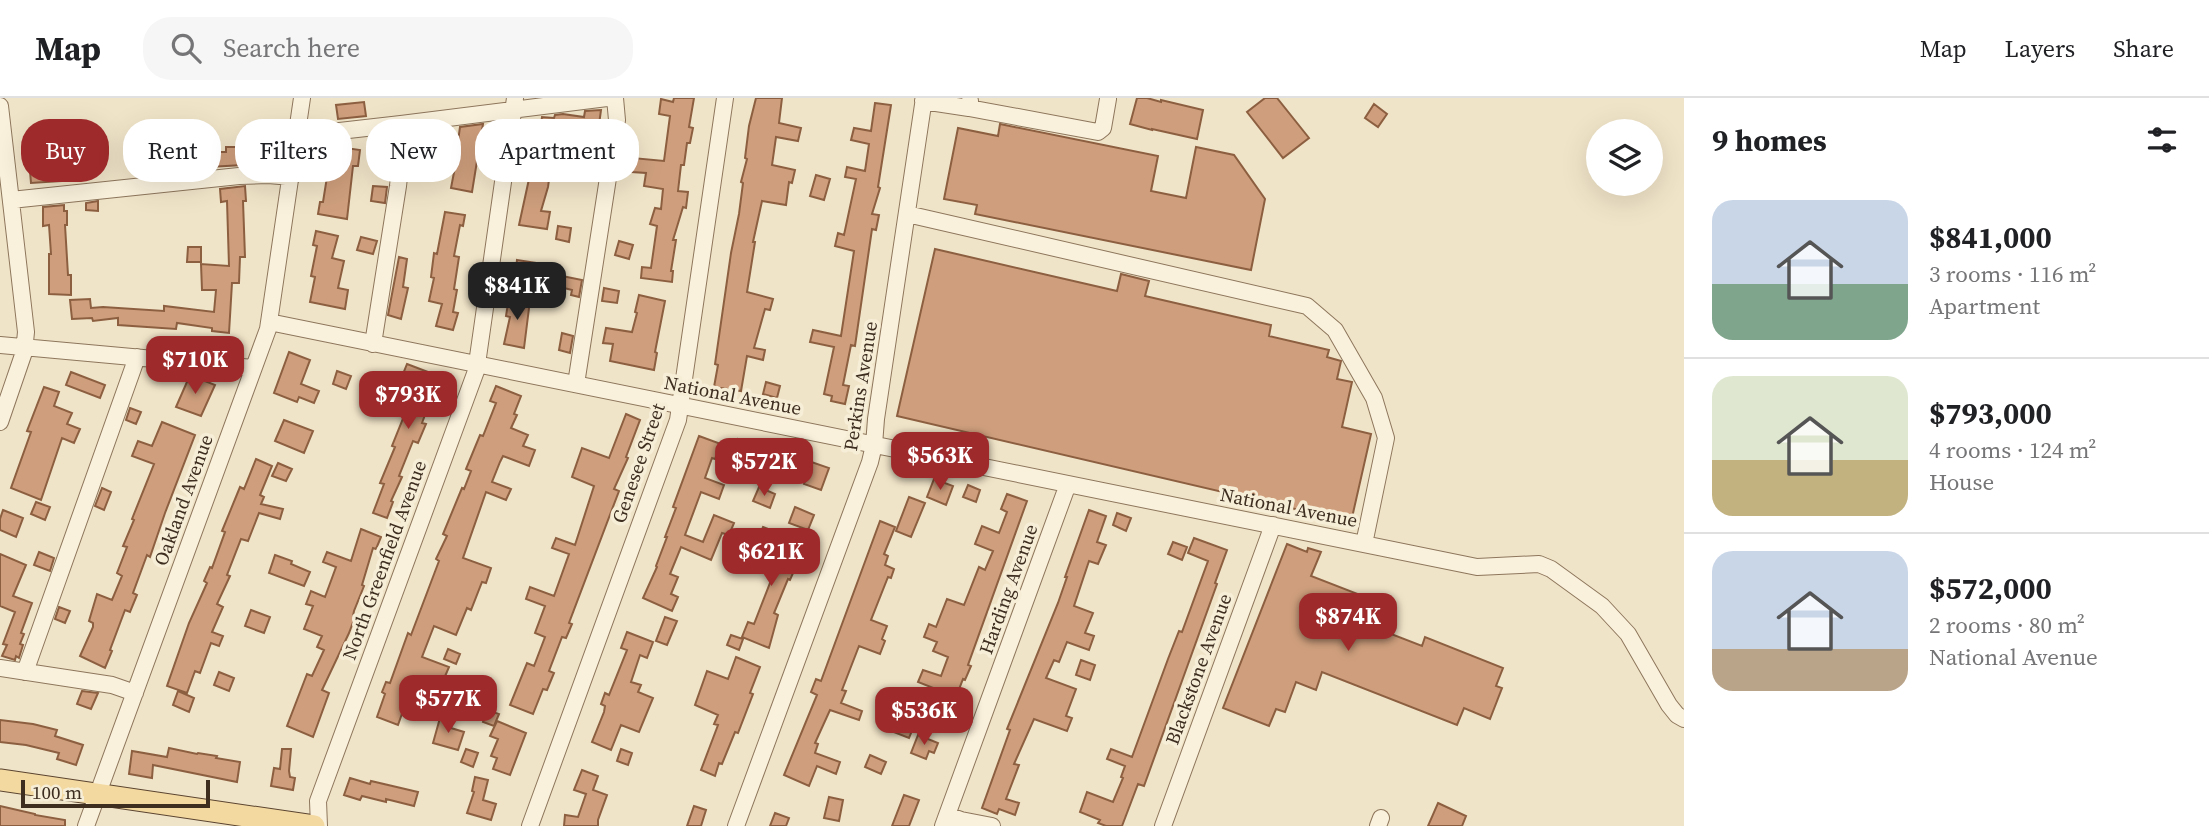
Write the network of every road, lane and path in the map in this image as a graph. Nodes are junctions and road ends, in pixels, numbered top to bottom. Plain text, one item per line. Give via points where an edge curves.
1 (302, 98) edge
2 (607, 98) edge
3 (615, 98) edge
4 (725, 98) edge
5 (1105, 98) edge
6 (924, 100) edge
7 (970, 103) edge
8 (514, 104) edge
9 (0, 106) edge
10 (300, 119) edge
11 (429, 119) edge
12 (235, 176) edge
13 (291, 182) edge
14 (398, 182) edge
15 (11, 200) junction
16 (907, 214) junction
17 (269, 322) junction
18 (373, 344) junction
19 (0, 345) edge
20 (25, 348) junction
21 (137, 357) junction
22 (476, 365) junction
23 (253, 368) junction
24 (576, 384) junction
25 (680, 406) junction
26 (0, 422) edge
27 (874, 445) junction
28 (1068, 484) junction
29 (1273, 526) junction
30 (1364, 544) junction
31 (0, 668) edge
32 (25, 672) junction
33 (135, 693) junction
34 (1684, 719) edge
35 (0, 780) edge
36 (97, 795) junction
37 (945, 820) edge
38 (86, 826) edge
39 (316, 826) edge
40 (530, 826) edge
41 (736, 826) edge
42 (992, 826) edge
43 (1163, 826) edge

1 - 10 street, Oakland Avenue
2 - 8 street
3 - 24 street via 617,120
4 - 25 street, Genesee Street
5 - 7 street via 1103,128 1098,132
6 - 7 street
6 - 16 street, Perkins Avenue
8 - 11 street
8 - 22 street, North Greenfield Avenue
9 - 15 street
12 - 15 street
13 - 17 street, Oakland Avenue
14 - 18 street
15 - 20 street
16 - 27 street, Perkins Avenue
16 - 30 street via 1307,306 1335,330 1374,398 1386,438
17 - 18 street, National Avenue
17 - 23 street, Oakland Avenue
18 - 22 street, National Avenue
19 - 20 street
20 - 21 street
20 - 26 street
21 - 23 street
21 - 32 street
22 - 24 street, National Avenue
22 - 39 street, North Greenfield Avenue via 318,801
23 - 33 street, Oakland Avenue
24 - 25 street, National Avenue
25 - 27 street, National Avenue
25 - 40 street, Genesee Street
27 - 28 street, National Avenue
27 - 41 street, Perkins Avenue
28 - 29 street, National Avenue
28 - 37 street, Harding Avenue
29 - 30 street, National Avenue
29 - 43 street, Blackstone Avenue
30 - 34 street, National Avenue via 1477,567 1539,564 1551,569 1602,606 1628,634 1669,705
31 - 32 street
32 - 33 street via 112,685
33 - 36 street, Oakland Avenue
35 - 36 main road
36 - 38 street, Oakland Avenue
36 - 39 main road
37 - 42 street

